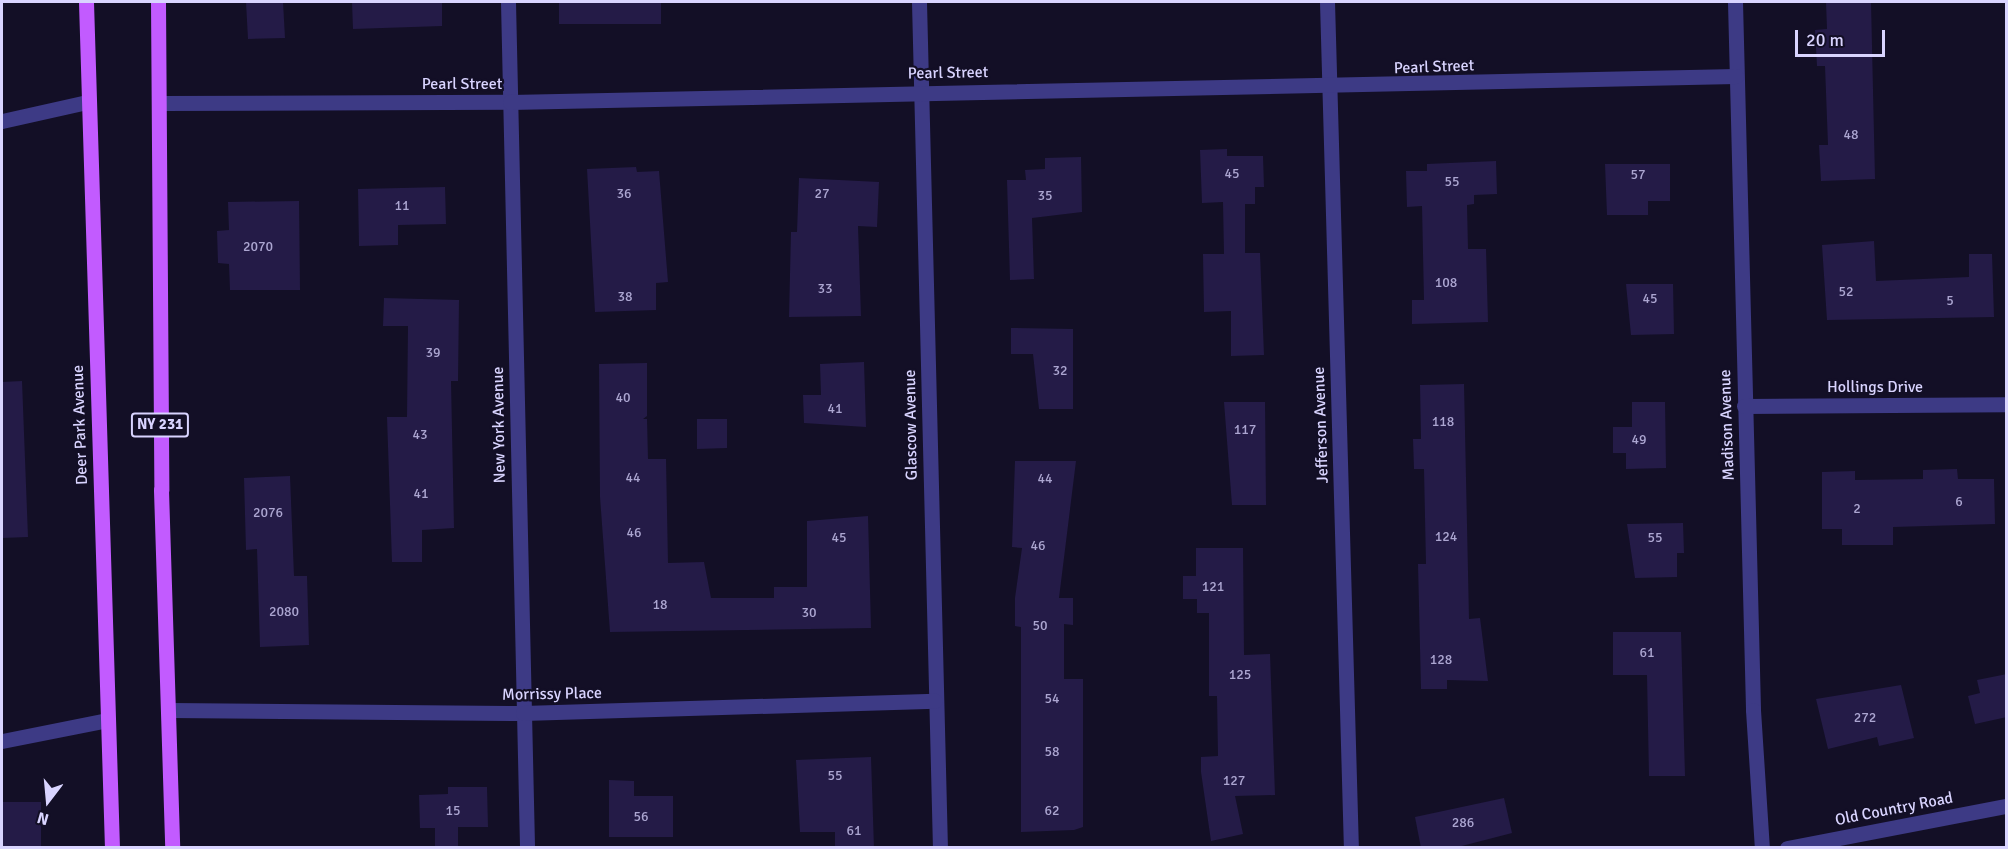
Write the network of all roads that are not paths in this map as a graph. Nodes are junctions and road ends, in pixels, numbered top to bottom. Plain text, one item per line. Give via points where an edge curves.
1 (86, 2) edge
2 (158, 2) edge
3 (508, 2) edge
4 (920, 2) edge
5 (1327, 2) edge
6 (1736, 2) edge
7 (1736, 76) junction
8 (1328, 88) junction
9 (921, 92) junction
10 (87, 102) junction
11 (510, 102) junction
12 (161, 103) junction
13 (2, 121) edge
14 (2007, 404) edge
15 (1744, 406) junction
16 (935, 701) junction
17 (170, 710) junction
18 (523, 713) junction
19 (107, 720) junction
20 (2, 741) edge
21 (2007, 806) edge
22 (112, 848) edge
23 (172, 848) edge
24 (527, 848) edge
25 (940, 848) edge
26 (1351, 848) edge
27 (1762, 848) edge
28 (1787, 848) edge

1 - 10 main road, Deer Park Avenue
2 - 12 main road, NY 231
3 - 11 street, New York Avenue
4 - 9 street, Glascow Avenue
5 - 8 street, Jefferson Avenue
6 - 7 street, Madison Avenue
7 - 8 street, Pearl Street
7 - 15 street, Madison Avenue
8 - 9 street, Pearl Street
8 - 26 street, Jefferson Avenue
9 - 11 street, Pearl Street
9 - 16 street, Glascow Avenue
10 - 13 street
10 - 19 main road, Deer Park Avenue
11 - 12 street, Pearl Street
11 - 18 street, New York Avenue
12 - 17 main road, NY 231 via 160,490
14 - 15 street, Hollings Drive
15 - 27 street, Madison Avenue
16 - 18 street, Morrissy Place
16 - 25 street, Glascow Avenue
17 - 18 street, Morrissy Place
17 - 23 main road, NY 231
18 - 24 street, New York Avenue
19 - 20 street
19 - 22 main road, Deer Park Avenue
21 - 28 street, Old Country Road

